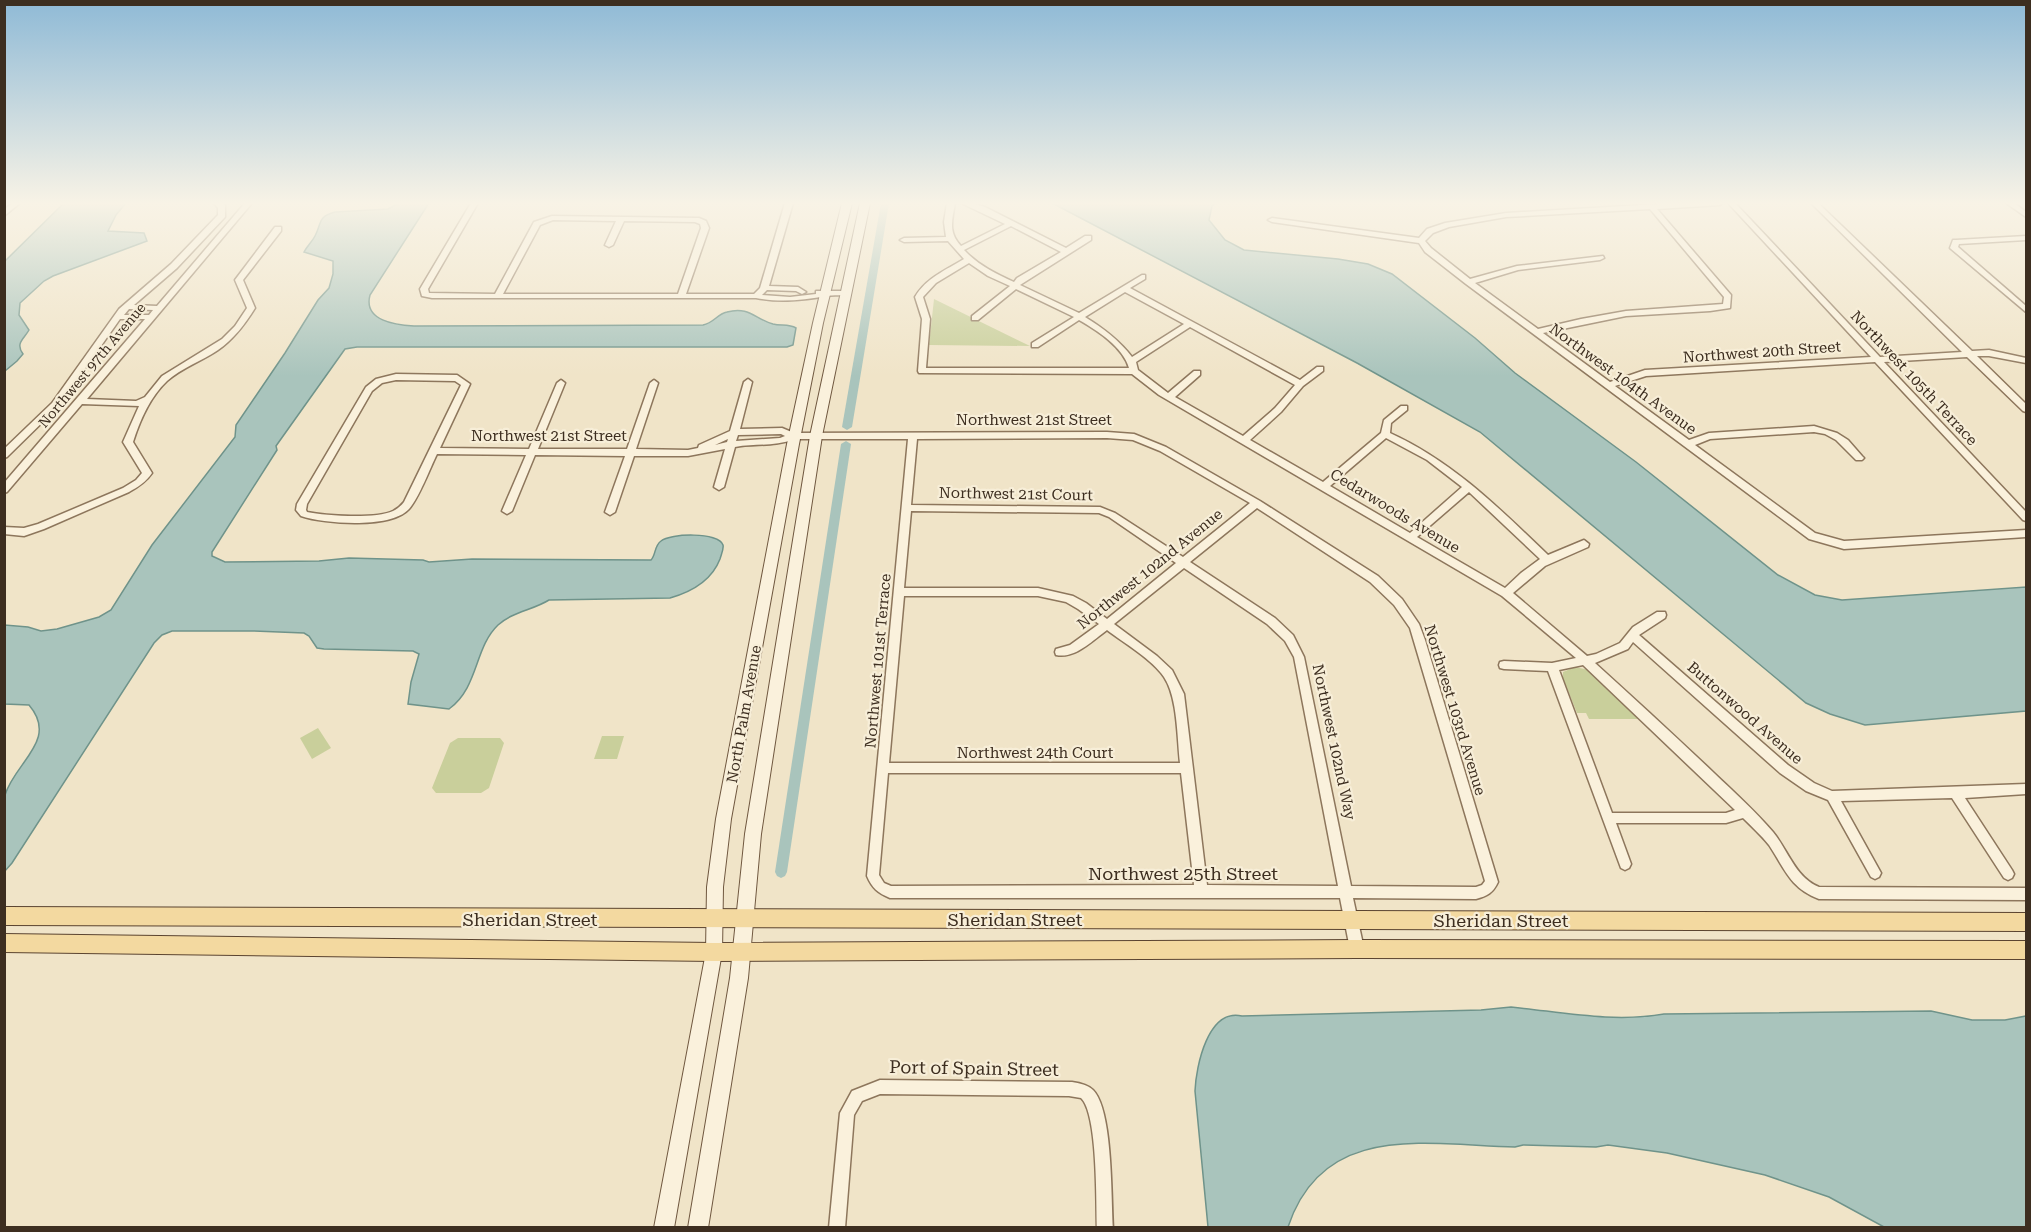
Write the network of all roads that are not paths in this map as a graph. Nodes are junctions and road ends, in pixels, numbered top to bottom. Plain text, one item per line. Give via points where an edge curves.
1 (179, 260) edge
2 (199, 260) edge
3 (254, 260) edge
4 (441, 260) edge
5 (517, 260) edge
6 (694, 260) edge
7 (770, 260) edge
8 (833, 260) edge
9 (853, 260) edge
10 (969, 260) joint
11 (1050, 260) edge
12 (1441, 260) edge
13 (1579, 260) edge
14 (1697, 260) edge
15 (1785, 260) edge
16 (1873, 260) edge
17 (1969, 260) edge
18 (1142, 277) dead end
19 (1469, 282) junction
20 (1016, 285) junction
21 (1124, 288) junction
22 (760, 292) junction
23 (846, 293) junction
24 (825, 294) junction
25 (498, 296) junction
26 (681, 297) junction
27 (127, 307) junction
28 (158, 308) junction
29 (2026, 310) edge
30 (1078, 316) junction
31 (118, 317) junction
32 (150, 317) junction
33 (975, 318) dead end
34 (1189, 324) junction
35 (1536, 332) junction
36 (1035, 345) dead end
37 (1970, 354) junction
38 (1878, 359) junction
39 (2026, 360) edge
40 (1132, 366) junction
41 (1320, 369) dead end
42 (1197, 373) dead end
43 (748, 382) dead end
44 (561, 383) dead end
45 (654, 383) dead end
46 (1299, 384) junction
47 (1609, 385) junction
48 (1169, 397) junction
49 (148, 399) junction
50 (80, 401) junction
51 (1404, 408) dead end
52 (2026, 409) edge
53 (751, 431) junction
54 (735, 432) junction
55 (1385, 434) junction
56 (913, 435) junction
57 (793, 436) junction
58 (816, 436) junction
59 (1243, 441) junction
60 (748, 442) junction
61 (731, 444) junction
62 (1688, 444) junction
63 (435, 451) junction
64 (533, 451) junction
65 (632, 451) junction
66 (664, 452) junction
67 (4, 455) edge
68 (1859, 458) dead end
69 (1324, 486) junction
70 (719, 487) dead end
71 (1468, 487) junction
72 (4, 490) edge
73 (1257, 503) junction
74 (906, 508) junction
75 (507, 511) dead end
76 (610, 512) dead end
77 (2026, 518) edge
78 (4, 531) edge
79 (2026, 534) edge
80 (1410, 538) junction
81 (1584, 544) dead end
82 (1546, 559) junction
83 (1182, 562) junction
84 (899, 592) junction
85 (1506, 593) junction
86 (1661, 615) dead end
87 (1106, 625) junction
88 (1633, 636) junction
89 (1060, 652) dead end
90 (1586, 661) junction
91 (1504, 665) dead end
92 (1552, 667) junction
93 (884, 768) junction
94 (1187, 768) junction
95 (2026, 789) edge
96 (1955, 793) junction
97 (1832, 796) junction
98 (1744, 812) junction
99 (1608, 818) junction
100 (1625, 864) dead end
101 (1875, 873) dead end
102 (2008, 873) dead end
103 (880, 887) joint
104 (1486, 890) joint
105 (1201, 891) junction
106 (1347, 892) junction
107 (2024, 897) edge
108 (4, 916) edge
109 (746, 918) junction
110 (712, 920) junction
111 (1352, 920) junction
112 (2026, 922) edge
113 (4, 943) edge
114 (1358, 949) junction
115 (2026, 950) edge
116 (714, 952) junction
117 (743, 952) junction
118 (664, 1227) edge
119 (698, 1227) edge
120 (837, 1227) edge
121 (1105, 1227) edge

1 - 27 street
2 - 28 street, Northwest 97th Avenue
3 - 49 street via 239,280 251,308 247,315 221,345 165,379
4 - 25 street via 424,289 425,294
5 - 25 street
6 - 26 street
7 - 22 street
8 - 24 main road, North Palm Avenue
9 - 23 main road, North Palm Avenue
10 - 20 street, Cedarwoods Avenue
10 - 40 street via 921,292 926,319 922,371
11 - 20 street
12 - 19 street, Northwest 104th Avenue
13 - 19 street via 1517,268
14 - 35 street via 1728,297 1727,306 1595,317
15 - 38 street, Northwest 105th Terrace
16 - 37 street
17 - 29 street
18 - 21 street
19 - 35 street, Northwest 104th Avenue
20 - 30 street, Cedarwoods Avenue
20 - 33 street
21 - 30 street
21 - 34 street
22 - 24 street
22 - 24 street via 765,298 813,298
22 - 26 street
23 - 24 street
23 - 58 main road, North Palm Avenue
24 - 57 main road, North Palm Avenue
25 - 26 street
27 - 28 street
27 - 31 street
28 - 32 street, Northwest 97th Avenue
30 - 36 street
30 - 40 street, Cedarwoods Avenue via 1104,334
31 - 32 street
31 - 67 street via 55,405
32 - 50 street, Northwest 97th Avenue
34 - 40 street
34 - 46 street
35 - 47 street, Northwest 104th Avenue
37 - 38 street, Northwest 20th Street
37 - 39 street, Northwest 20th Street via 1989,353
37 - 52 street
38 - 47 street, Northwest 20th Street via 1645,373
38 - 77 street, Northwest 105th Terrace
40 - 48 street, Cedarwoods Avenue
41 - 46 street
42 - 48 street
43 - 54 street
44 - 64 street
45 - 65 street
46 - 59 street via 1278,410
47 - 62 street, Northwest 104th Avenue
48 - 59 street, Cedarwoods Avenue
49 - 50 street via 137,404
49 - 78 street via 128,442 147,472 139,482 41,527
50 - 72 street, Northwest 97th Avenue
51 - 55 street via 1387,422
53 - 54 street, Northwest 21st Street
53 - 57 street, Northwest 21st Street via 782,431
53 - 60 street
54 - 61 street
54 - 66 street, Northwest 21st Street via 697,448
55 - 69 street
55 - 71 street via 1426,453
56 - 58 street, Northwest 21st Street
56 - 73 street, Northwest 21st Street via 1134,437 1163,449
56 - 74 street, Northwest 101st Terrace
57 - 58 street, Northwest 21st Street
57 - 60 street, Northwest 21st Street via 781,441
57 - 110 main road, North Palm Avenue via 722,835
58 - 109 main road, North Palm Avenue via 753,834
59 - 69 street, Cedarwoods Avenue
60 - 61 street, Northwest 21st Street
61 - 66 street, Northwest 21st Street via 697,452
61 - 70 street
62 - 68 street via 1709,436 1827,430
62 - 79 street, Northwest 104th Avenue via 1812,536 1844,545
63 - 63 street via 408,504 396,514 316,517 302,513 302,504 369,389 383,380 452,377 465,381 466,387
63 - 64 street, Northwest 21st Street
64 - 65 street, Northwest 21st Street
64 - 75 street
65 - 66 street, Northwest 21st Street
65 - 76 street
69 - 80 street, Cedarwoods Avenue
71 - 80 street
71 - 82 street
73 - 83 street, Northwest 102nd Avenue
73 - 104 street, Northwest 103rd Avenue via 1374,579 1398,602 1415,627 1492,882
74 - 83 street, Northwest 21st Court via 1100,510
74 - 84 street, Northwest 101st Terrace
80 - 85 street, Cedarwoods Avenue
81 - 82 street
82 - 85 street
83 - 87 street, Northwest 102nd Avenue
83 - 106 street, Northwest 102nd Way via 1271,621 1289,638 1299,657
84 - 87 street via 1038,592 1082,606
84 - 93 street, Northwest 101st Terrace
85 - 90 street, Cedarwoods Avenue
86 - 88 street
87 - 89 street, Northwest 102nd Avenue via 1073,649
87 - 94 street via 1168,673 1178,694
88 - 90 street via 1624,646
88 - 97 street, Buttonwood Avenue via 1784,769
90 - 92 street
90 - 98 street, Cedarwoods Avenue
91 - 92 street
92 - 99 street
93 - 94 street, Northwest 24th Court
93 - 103 street, Northwest 101st Terrace via 873,876
94 - 105 street
95 - 96 street, Buttonwood Avenue
96 - 97 street, Buttonwood Avenue
96 - 102 street
97 - 101 street
98 - 99 street via 1726,818
98 - 107 street, Cedarwoods Avenue via 1769,836 1809,891
99 - 100 street
103 - 105 street, Northwest 25th Street via 890,892
104 - 106 street, Northwest 25th Street
105 - 106 street, Northwest 25th Street
106 - 111 street, Northwest 102nd Way
108 - 110 main road, Sheridan Street
109 - 110 main road, Sheridan Street
109 - 111 main road, Sheridan Street
109 - 117 main road, North Palm Avenue
110 - 116 main road, North Palm Avenue
111 - 112 main road, Sheridan Street
111 - 114 street, Northwest 102nd Way
113 - 116 main road, Sheridan Street
114 - 115 main road, Sheridan Street
114 - 117 main road, Sheridan Street
116 - 117 main road, Sheridan Street
116 - 118 main road, North Palm Avenue
117 - 119 main road, North Palm Avenue
120 - 121 street, Port of Spain Street via 847,1113 857,1096 890,1087 1083,1091 1098,1116

